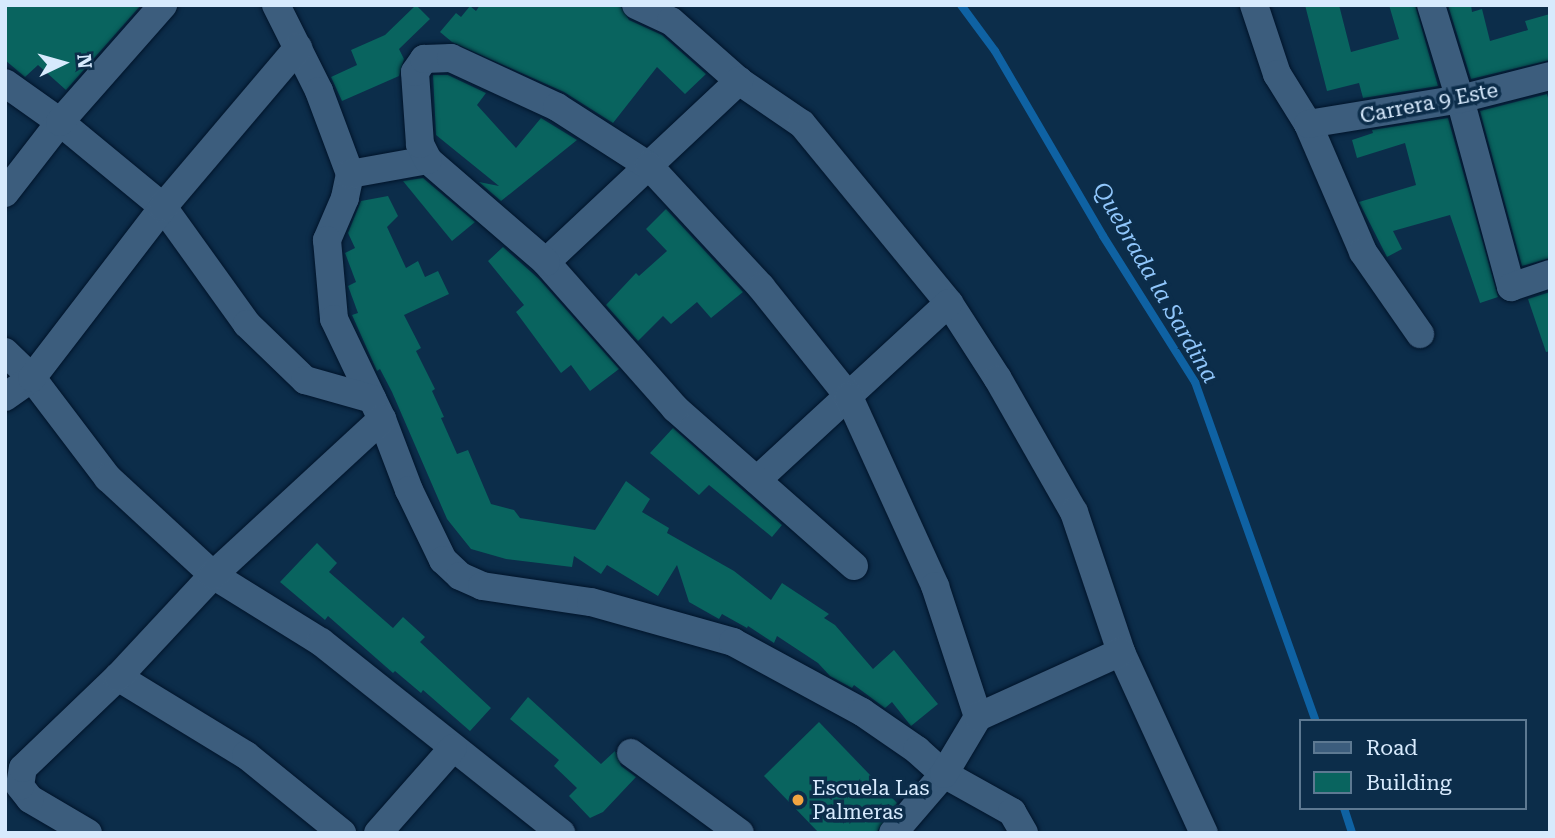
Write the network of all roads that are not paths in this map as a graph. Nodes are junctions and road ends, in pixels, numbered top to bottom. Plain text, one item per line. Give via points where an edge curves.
1 (163, 5) edge
2 (276, 5) edge
3 (636, 5) edge
4 (1255, 5) edge
5 (1431, 5) edge
6 (298, 48) junction
7 (1550, 76) edge
8 (739, 81) junction
9 (5, 83) edge
10 (1460, 99) junction
11 (60, 122) junction
12 (1308, 124) junction
13 (428, 160) junction
14 (649, 166) junction
15 (350, 174) junction
16 (5, 193) edge
17 (163, 207) junction
18 (546, 262) junction
19 (1550, 274) edge
20 (949, 303) junction
21 (1420, 334) dead end
22 (5, 352) edge
23 (32, 378) junction
24 (5, 397) edge
25 (849, 397) junction
26 (377, 409) junction
27 (757, 480) junction
28 (854, 566) dead end
29 (213, 575) junction
30 (1121, 652) junction
31 (118, 677) junction
32 (978, 717) junction
33 (453, 748) junction
34 (631, 753) dead end
35 (944, 774) junction
36 (88, 833) edge
37 (342, 833) edge
38 (379, 833) edge
39 (561, 833) edge
40 (740, 833) edge
41 (893, 833) edge
42 (1024, 833) edge
43 (1204, 833) edge

1 - 11 street
2 - 6 street
3 - 8 street via 671,21
4 - 12 street via 1277,74
5 - 10 street
6 - 15 street
6 - 17 street
7 - 10 street, Carrera 9 Este
8 - 14 street
8 - 20 street via 802,124
9 - 11 street
10 - 12 street, Carrera 9 Este
10 - 19 street via 1511,287
11 - 16 street
11 - 17 street
12 - 21 street via 1363,252
13 - 14 street via 420,144 415,72 424,59 451,58 557,107
13 - 15 street
13 - 18 street
14 - 18 street
14 - 25 street via 761,287
15 - 26 street via 327,240 334,319
17 - 23 street
17 - 26 street via 247,324 305,380
18 - 27 street via 675,408
20 - 25 street
20 - 30 street via 1074,512
22 - 23 street
23 - 24 street
23 - 29 street via 108,478
25 - 27 street
25 - 32 street via 935,586
26 - 29 street
26 - 35 street via 443,560 460,576 482,586 591,603 733,642 862,712
27 - 28 street
29 - 31 street
29 - 33 street via 321,642
30 - 32 street
30 - 43 street
31 - 36 street via 23,768 20,786 30,799
31 - 37 street via 246,755
32 - 35 street
33 - 38 street
33 - 39 street
34 - 40 street
35 - 41 street
35 - 42 street via 1012,812

